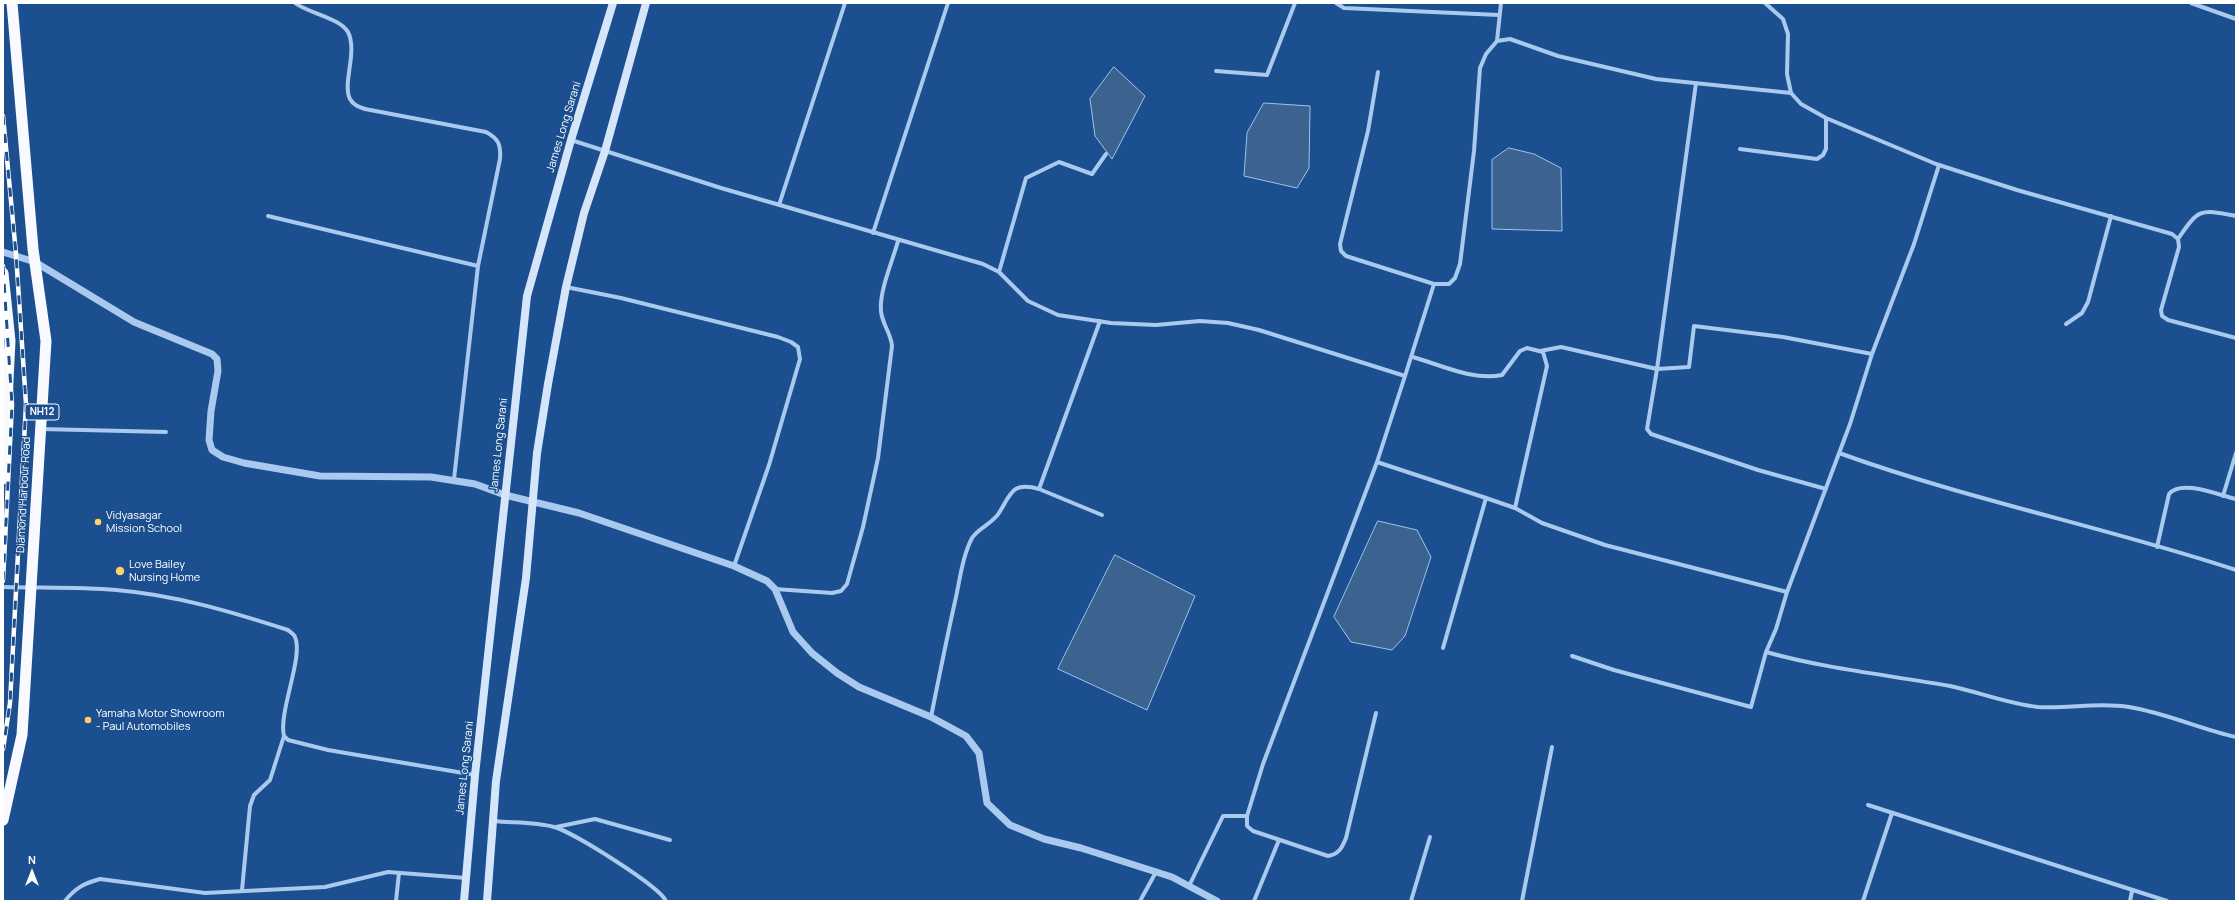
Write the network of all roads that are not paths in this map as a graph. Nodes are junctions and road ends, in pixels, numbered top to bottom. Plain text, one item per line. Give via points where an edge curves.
1 (12, 3) edge
2 (295, 3) edge
3 (613, 3) edge
4 (646, 3) edge
5 (844, 3) edge
6 (948, 3) edge
7 (1295, 3) edge
8 (1336, 3) edge
9 (1501, 3) edge
10 (1765, 3) edge
11 (2191, 3) edge
12 (1499, 15) junction
13 (2236, 19) edge
14 (1497, 41) junction
15 (1216, 71) dead end
16 (1378, 72) dead end
17 (1696, 83) junction
18 (1791, 94) junction
19 (1826, 118) junction
20 (571, 140) junction
21 (1740, 149) dead end
22 (605, 151) junction
23 (1106, 154) dead end
24 (1939, 165) junction
25 (779, 205) junction
26 (268, 216) dead end
27 (2110, 216) junction
28 (2236, 216) edge
29 (873, 233) junction
30 (2178, 239) junction
31 (898, 241) junction
32 (3, 252) edge
33 (35, 262) junction
34 (478, 266) junction
35 (999, 272) junction
36 (3, 273) edge
37 (1434, 284) junction
38 (566, 287) junction
39 (1100, 321) junction
40 (2066, 324) dead end
41 (2236, 338) edge
42 (1540, 351) junction
43 (1872, 354) junction
44 (1413, 357) junction
45 (1657, 369) junction
46 (1406, 376) junction
47 (41, 429) junction
48 (166, 432) dead end
49 (1839, 453) junction
50 (2236, 453) edge
51 (1377, 462) junction
52 (3, 479) edge
53 (454, 479) junction
54 (1039, 489) junction
55 (1826, 489) junction
56 (505, 495) junction
57 (2223, 496) junction
58 (1486, 498) junction
59 (2236, 499) edge
60 (534, 502) junction
61 (1515, 508) junction
62 (1102, 515) dead end
63 (2157, 547) junction
64 (734, 566) junction
65 (2236, 570) edge
66 (3, 587) edge
67 (31, 588) junction
68 (775, 589) junction
69 (1787, 592) junction
70 (1443, 648) dead end
71 (1766, 652) junction
72 (1572, 656) dead end
73 (1376, 713) dead end
74 (931, 717) junction
75 (284, 736) junction
76 (2236, 737) edge
77 (1552, 747) dead end
78 (474, 775) junction
79 (1868, 805) dead end
80 (1892, 813) junction
81 (1247, 816) junction
82 (3, 820) edge
83 (493, 821) junction
84 (555, 827) junction
85 (1430, 837) dead end
86 (670, 840) dead end
87 (1280, 840) junction
88 (1156, 872) junction
89 (399, 873) junction
90 (466, 878) junction
91 (1189, 886) junction
92 (242, 890) junction
93 (2132, 891) junction
94 (65, 901) edge
95 (396, 901) edge
96 (464, 901) edge
97 (488, 901) edge
98 (666, 901) edge
99 (1140, 901) edge
100 (1217, 901) edge
101 (1254, 901) edge
102 (1411, 901) edge
103 (1522, 901) edge
104 (1863, 901) edge
105 (2130, 901) edge
106 (2167, 901) edge

1 - 33 highway, Diamond Harbour Road / NH12
2 - 34 street via 304,10 340,24 348,32 352,46 349,91 350,99 355,105 486,132 496,138 501,148 500,159
3 - 20 main road, James Long Sarani
4 - 22 main road
5 - 25 street
6 - 29 street
7 - 15 street via 1267,75
8 - 12 street via 1344,8
9 - 12 street
10 - 18 street via 1783,19 1788,34 1786,74
11 - 13 street
12 - 14 street
14 - 17 street via 1510,39 1558,56 1634,75
14 - 37 street via 1486,54 1480,68 1474,151 1460,264 1455,278 1449,284
16 - 37 street via 1368,131 1340,244 1341,251 1346,256
17 - 18 street
17 - 45 street
18 - 19 street via 1801,104
19 - 21 street via 1826,149 1817,159
19 - 24 street
20 - 22 street
20 - 56 main road, James Long Sarani via 527,296
22 - 25 street
22 - 38 main road via 584,213
23 - 35 street via 1092,174 1059,162 1026,178
24 - 27 street
24 - 43 street via 1914,244
25 - 29 street
26 - 34 street
27 - 30 street via 2172,234
27 - 40 street via 2088,302 2082,313
28 - 30 street via 2202,212 2193,217
29 - 31 street
30 - 41 street via 2180,247 2161,310 2162,316 2168,320
31 - 35 street via 955,254
31 - 68 street via 881,304 882,320 891,336 892,346 878,458 847,584 841,591 832,593
32 - 33 street
33 - 47 highway, Diamond Harbour Road / NH12 via 46,341
33 - 53 street via 134,322 206,351 217,359 218,371 211,411 210,440 212,450 222,457 320,476 431,476
34 - 53 street
35 - 39 street via 1034,304 1058,315
36 - 52 highway, Diamond Harbour Road via 10,341
37 - 44 street
38 - 60 main road via 537,453
38 - 64 street via 778,337 798,347 800,359 770,465
39 - 46 street via 1156,325 1200,321 1228,323 1259,330
39 - 54 street
42 - 44 street via 1527,348 1520,351 1502,375 1491,378 1479,377
42 - 45 street via 1561,347
42 - 61 street via 1543,352 1547,366
43 - 45 street via 1783,337 1694,326 1689,367
43 - 49 street
44 - 46 street
45 - 55 street via 1647,429 1651,434 1758,470
46 - 51 street
47 - 48 street
47 - 67 highway, Diamond Harbour Road / NH12
49 - 55 street
49 - 63 street via 1953,490
50 - 57 street
51 - 58 street
51 - 81 street via 1276,728
53 - 56 street
54 - 62 street
54 - 74 street via 1029,486 1011,491 998,514 973,536 961,573
55 - 69 street
56 - 60 street
56 - 78 main road, James Long Sarani
57 - 59 street
57 - 63 street via 2184,486 2174,488 2169,494
58 - 61 street
58 - 70 street
60 - 64 street via 579,513
60 - 83 main road via 526,578 496,781
61 - 69 street via 1542,523 1605,545
63 - 65 street
64 - 68 street via 767,581
66 - 67 street
67 - 75 street via 116,590 170,597 225,610 288,630 295,637 297,647 283,722
67 - 82 highway, Diamond Harbour Road / NH12 via 22,735
68 - 74 street via 793,632 812,653 859,687
69 - 71 street
71 - 72 street via 1751,707
71 - 76 street via 1807,664 1952,687 2038,707 2094,704 2128,707 2180,719
73 - 87 street via 1342,848 1336,854 1328,856
74 - 88 street via 966,736 979,753 987,803 1010,825 1044,839
75 - 78 street via 288,740 328,750
75 - 92 street via 270,780 254,795 250,806
77 - 103 street
78 - 90 main road, James Long Sarani
79 - 80 street
80 - 93 street
80 - 104 street
81 - 87 street via 1247,826 1253,831
81 - 91 street via 1223,816
83 - 84 street
83 - 97 main road
84 - 86 street via 595,819
84 - 98 street via 574,836 652,886
85 - 102 street
87 - 101 street
88 - 91 street
88 - 99 street
89 - 90 street
89 - 92 street via 375,874 346,884 325,887
89 - 95 street
90 - 96 main road, James Long Sarani
91 - 100 street
92 - 94 street via 205,893 100,879 86,883 73,891
93 - 105 street
93 - 106 street

